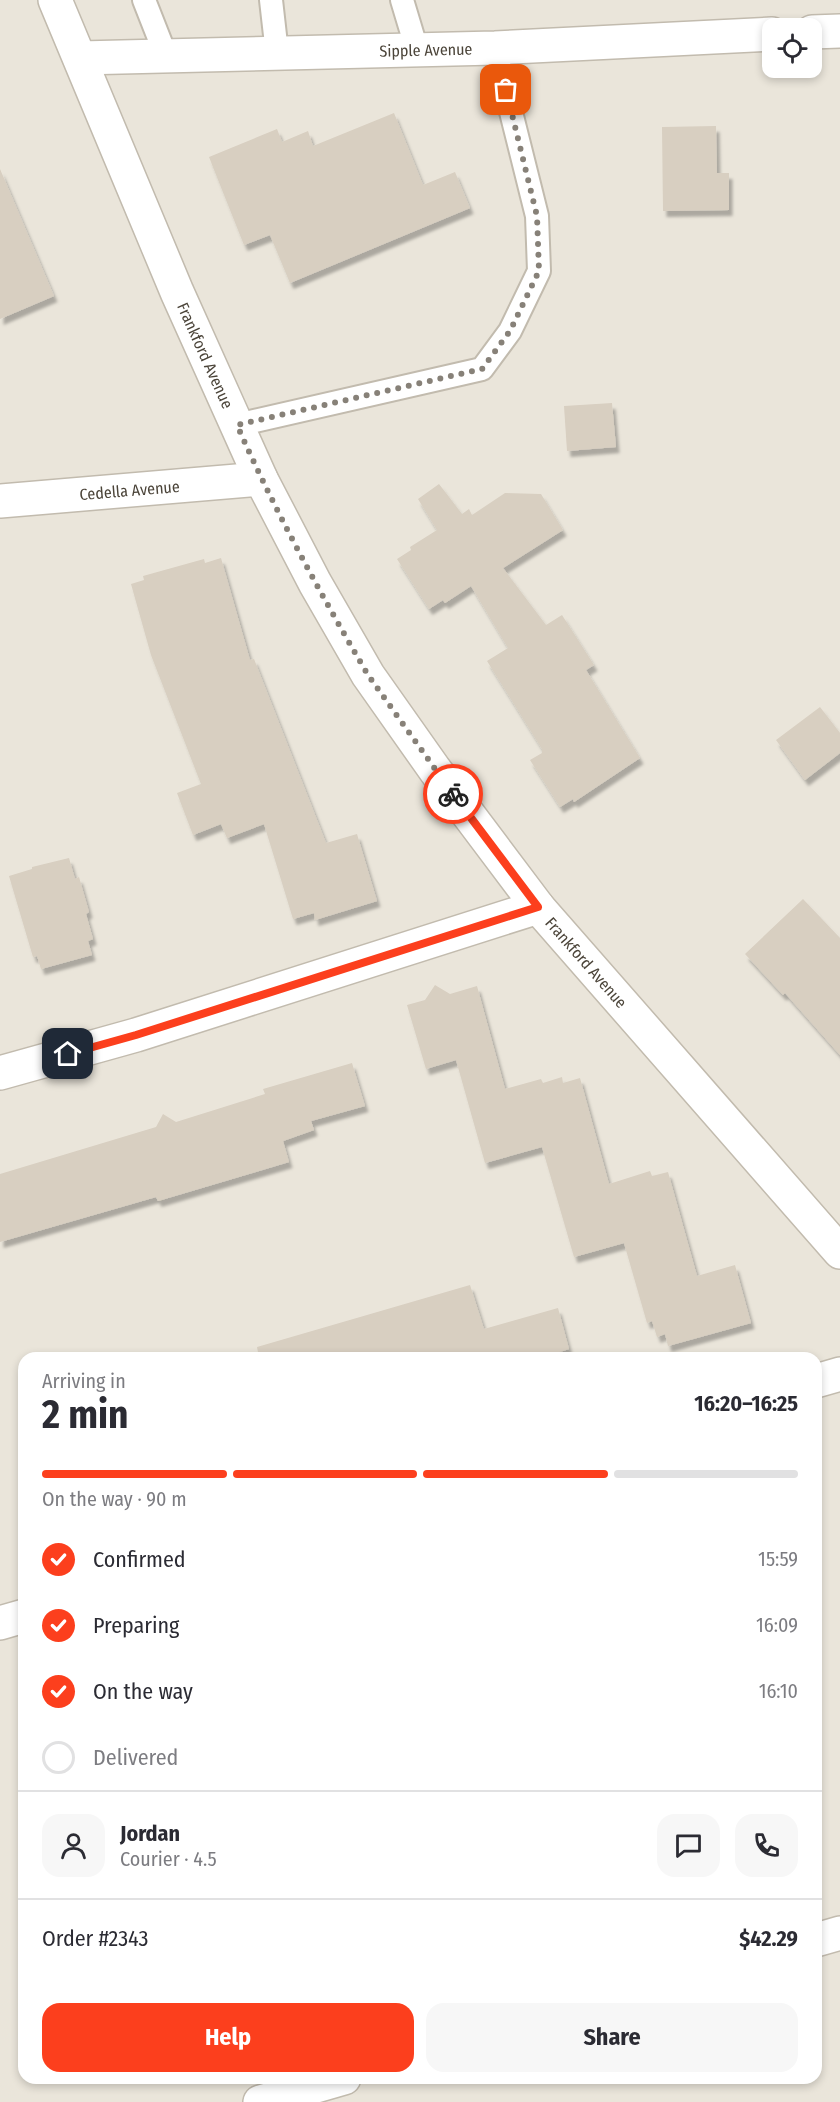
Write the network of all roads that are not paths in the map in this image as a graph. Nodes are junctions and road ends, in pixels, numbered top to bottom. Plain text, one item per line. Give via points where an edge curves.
1 (56, 0) edge
2 (271, 0) edge
3 (402, 0) edge
4 (148, 1) edge
5 (840, 31) edge
6 (822, 32) edge
7 (762, 35) edge
8 (495, 48) junction
9 (417, 50) junction
10 (277, 53) junction
11 (166, 56) junction
12 (80, 58) junction
13 (237, 425) junction
14 (261, 479) junction
15 (0, 501) edge
16 (538, 907) junction
17 (0, 1073) edge
18 (840, 1251) edge
19 (840, 1374) edge
20 (822, 1379) edge
21 (18, 1618) edge
22 (0, 1623) edge
23 (840, 1933) edge
24 (822, 1938) edge
25 (323, 2084) edge
26 (260, 2102) edge

1 - 12 street, Frankford Avenue
2 - 10 lane
3 - 9 lane
4 - 11 lane
5 - 6 street
7 - 8 street, Sipple Avenue
8 - 9 street, Sipple Avenue
8 - 13 lane via 537,216 539,271 510,331 482,369
9 - 10 street, Sipple Avenue
10 - 11 street, Sipple Avenue
11 - 12 street, Sipple Avenue
12 - 13 street, Frankford Avenue
13 - 14 street, Frankford Avenue
14 - 15 street, Cedella Avenue
14 - 16 street, Frankford Avenue via 368,675
16 - 17 street via 136,1035
16 - 18 street, Frankford Avenue
19 - 20 street
21 - 22 street
23 - 24 street
25 - 26 street

